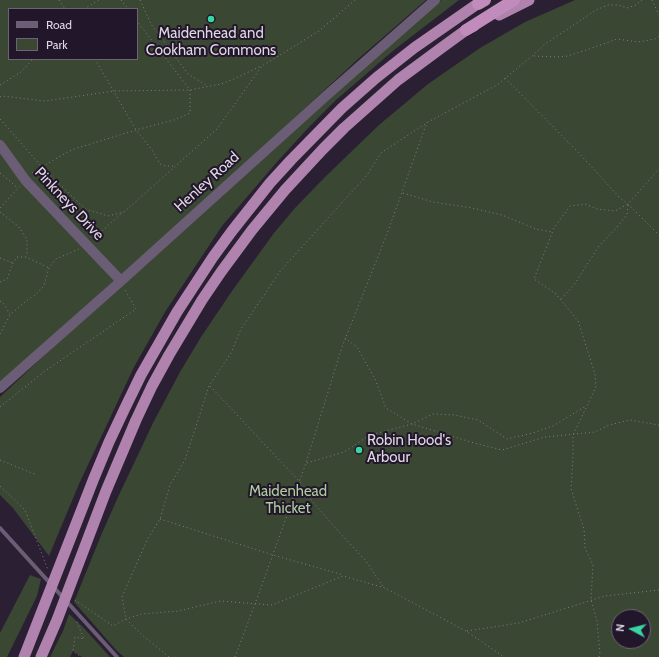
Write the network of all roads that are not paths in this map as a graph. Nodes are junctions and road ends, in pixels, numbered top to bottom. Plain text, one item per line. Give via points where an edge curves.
1 (436, 0) edge
2 (514, 0) edge
3 (529, 0) edge
4 (482, 1) edge
5 (466, 30) junction
6 (0, 145) edge
7 (121, 281) junction
8 (0, 388) edge
9 (0, 528) edge
10 (24, 657) edge
11 (41, 657) edge
12 (116, 657) edge

1 - 7 street, Henley Road
2 - 5 highway
3 - 5 highway
4 - 10 highway via 414,48 342,108 270,183 213,257 177,312 141,375 109,442
5 - 11 highway via 398,80 323,149 252,230 202,300 152,386 120,456
6 - 7 street, Pinkneys Drive via 26,181
7 - 8 street, Henley Road
9 - 12 lane

